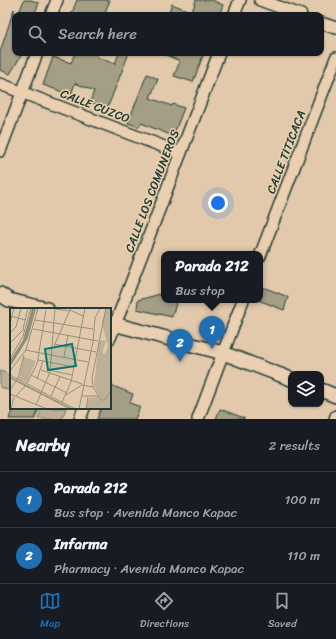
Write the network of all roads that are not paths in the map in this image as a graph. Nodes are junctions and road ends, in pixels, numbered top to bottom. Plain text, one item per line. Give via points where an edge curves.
1 (57, 0) edge
2 (240, 0) edge
3 (260, 0) edge
4 (52, 12) edge
5 (235, 12) edge
6 (293, 12) edge
7 (324, 24) edge
8 (336, 28) edge
9 (36, 56) edge
10 (218, 56) edge
11 (336, 58) edge
12 (0, 84) edge
13 (22, 93) junction
14 (0, 151) edge
15 (180, 152) junction
16 (262, 251) edge
17 (3, 298) edge
18 (242, 303) edge
19 (43, 308) edge
20 (113, 324) edge
21 (223, 353) junction
22 (288, 378) edge
23 (324, 391) edge
24 (336, 396) edge
25 (84, 409) edge
26 (336, 416) edge
27 (80, 419) edge
28 (198, 419) edge
29 (335, 419) edge

1 - 4 street
2 - 5 street
3 - 6 street
7 - 8 street
9 - 13 street
10 - 15 street, CALLE LOS COMUNEROS
11 - 16 street, CALLE TITICACA
12 - 13 street, CALLE CUZCO
13 - 14 street
13 - 15 street, CALLE CUZCO
15 - 20 street, CALLE LOS COMUNEROS
17 - 19 street
18 - 21 street
20 - 21 street
21 - 22 street
21 - 28 street
23 - 24 street
25 - 27 street
26 - 29 street

